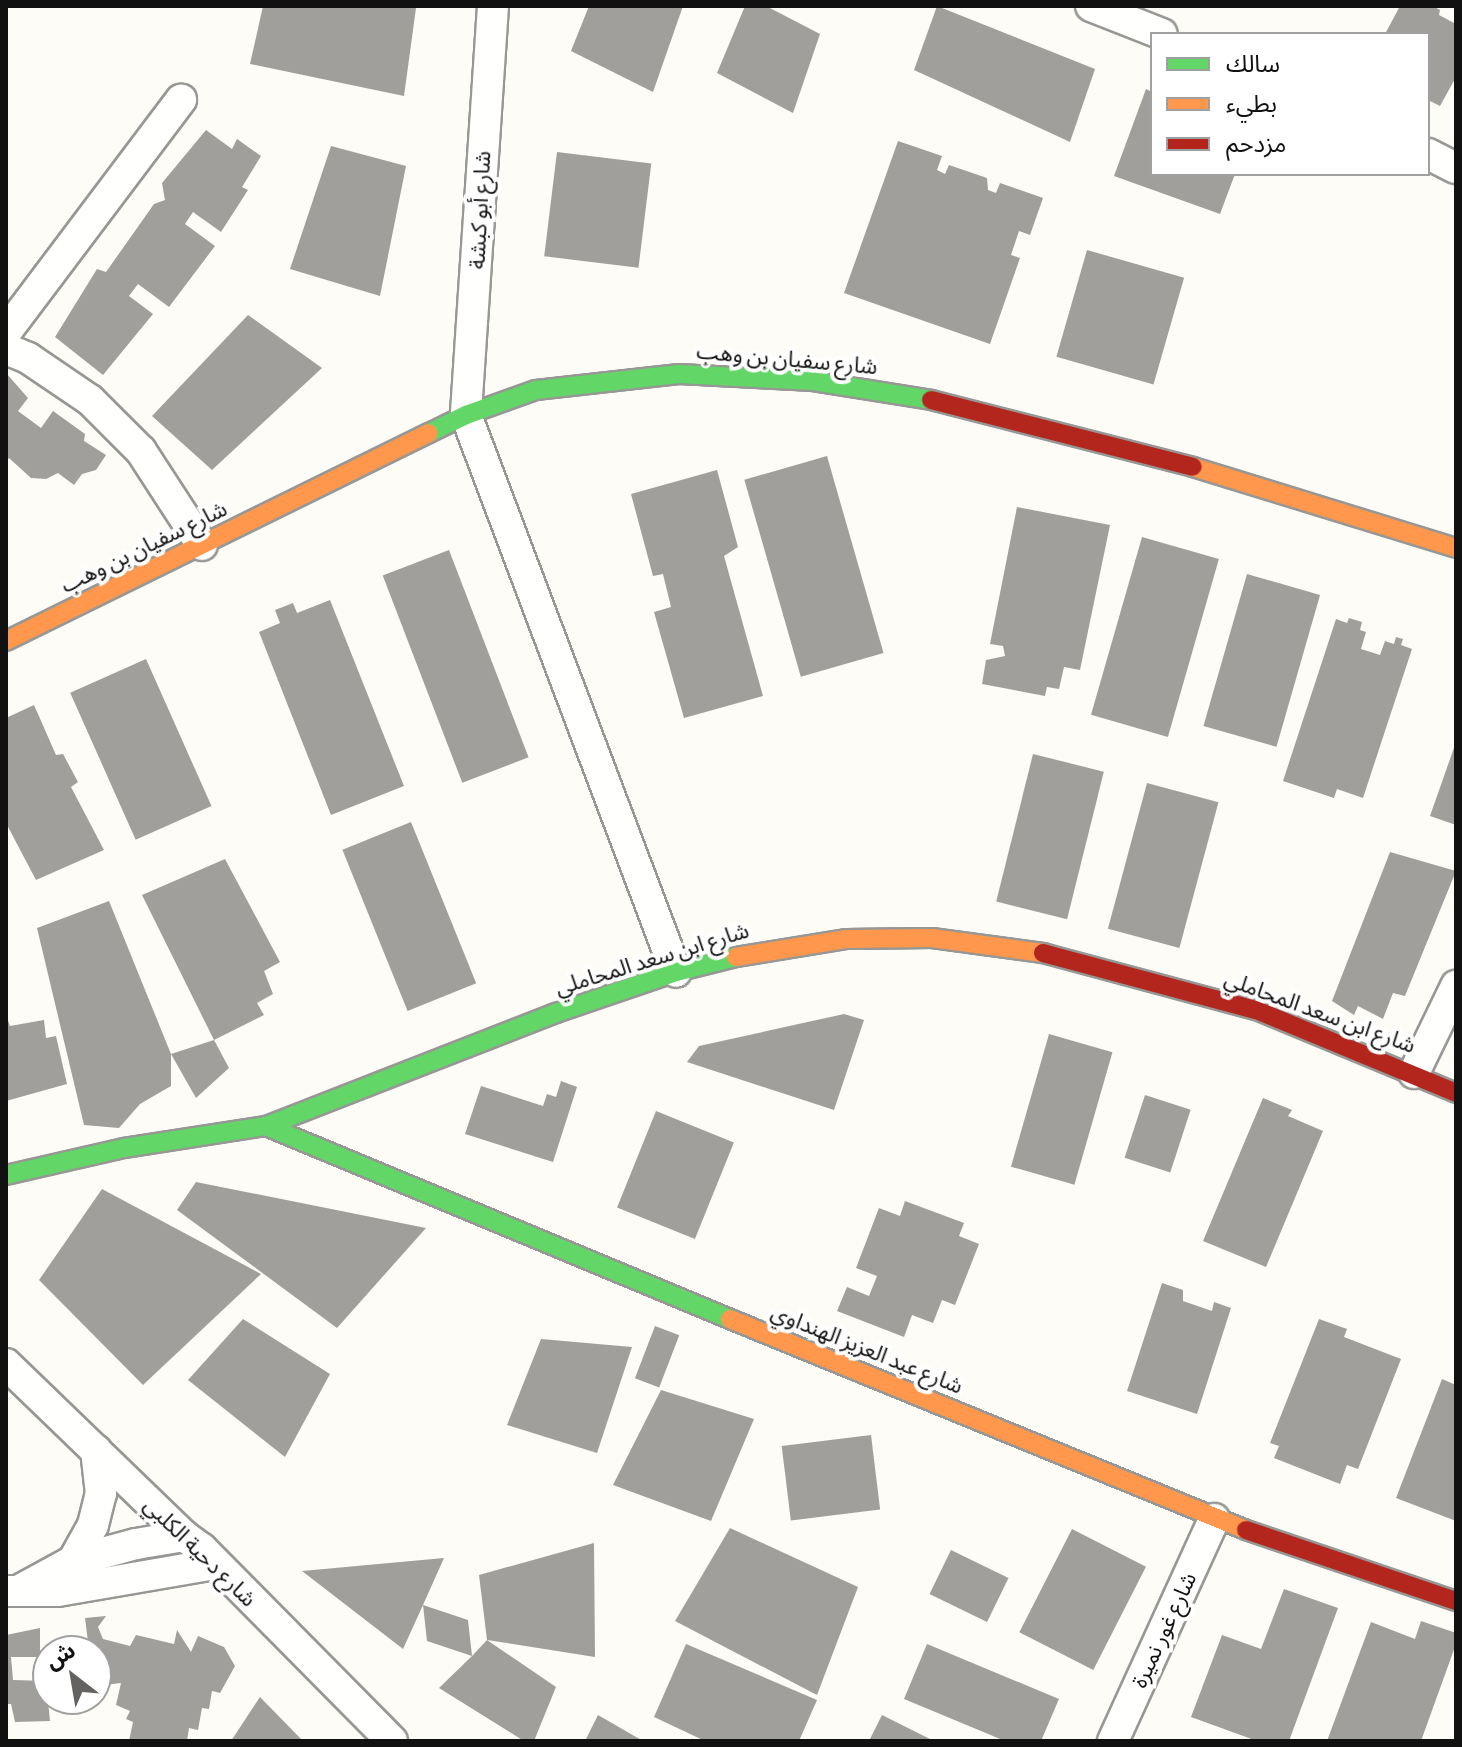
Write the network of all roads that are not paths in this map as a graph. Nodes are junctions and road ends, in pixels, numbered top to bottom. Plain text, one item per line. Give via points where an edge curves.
1 (493, 6) edge
2 (1091, 6) edge
3 (1157, 32) edge
4 (181, 100) dead end
5 (1430, 155) edge
6 (1456, 168) edge
7 (6, 332) edge
8 (6, 349) edge
9 (466, 415) junction
10 (202, 545) junction
11 (1456, 548) edge
12 (6, 641) edge
13 (676, 972) junction
14 (1456, 986) edge
15 (1414, 1073) junction
16 (1456, 1093) edge
17 (266, 1126) junction
18 (6, 1175) edge
19 (6, 1364) edge
20 (96, 1450) junction
21 (1214, 1519) junction
22 (184, 1536) junction
23 (73, 1561) junction
24 (214, 1564) junction
25 (13, 1590) edge
26 (1456, 1601) edge
27 (392, 1741) edge
28 (1113, 1741) edge

1 - 9 street, شارع أبو كبشة
2 - 3 street
4 - 7 street
5 - 6 street
8 - 10 street via 90,400 141,451
9 - 10 street, شارع سفيان بن وهب
9 - 11 street, شارع سفيان بن وهب via 536,390 623,378 679,374 813,381 1001,415 1194,467
9 - 13 street
10 - 12 street, شارع سفيان بن وهب
13 - 15 street, شارع ابن سعد المحاملي via 761,950 846,939 932,938 1040,952 1256,1010
13 - 17 street, شارع ابن سعد المحاملي
14 - 15 street
15 - 16 street, شارع ابن سعد المحاملي
17 - 18 street, شارع ابن سعد المحاملي via 124,1148
17 - 21 street, شارع عبد العزيز الهنداوي
19 - 20 street, شارع دحية الكلبي
20 - 22 street, شارع دحية الكلبي
20 - 23 street via 101,1494 93,1525
21 - 26 street, شارع عبد العزيز الهنداوي
21 - 28 street, شارع غور نميرة
22 - 23 street
22 - 24 street, شارع دحية الكلبي
23 - 25 street
24 - 25 street via 58,1591
24 - 27 street, شارع دحية الكلبي

